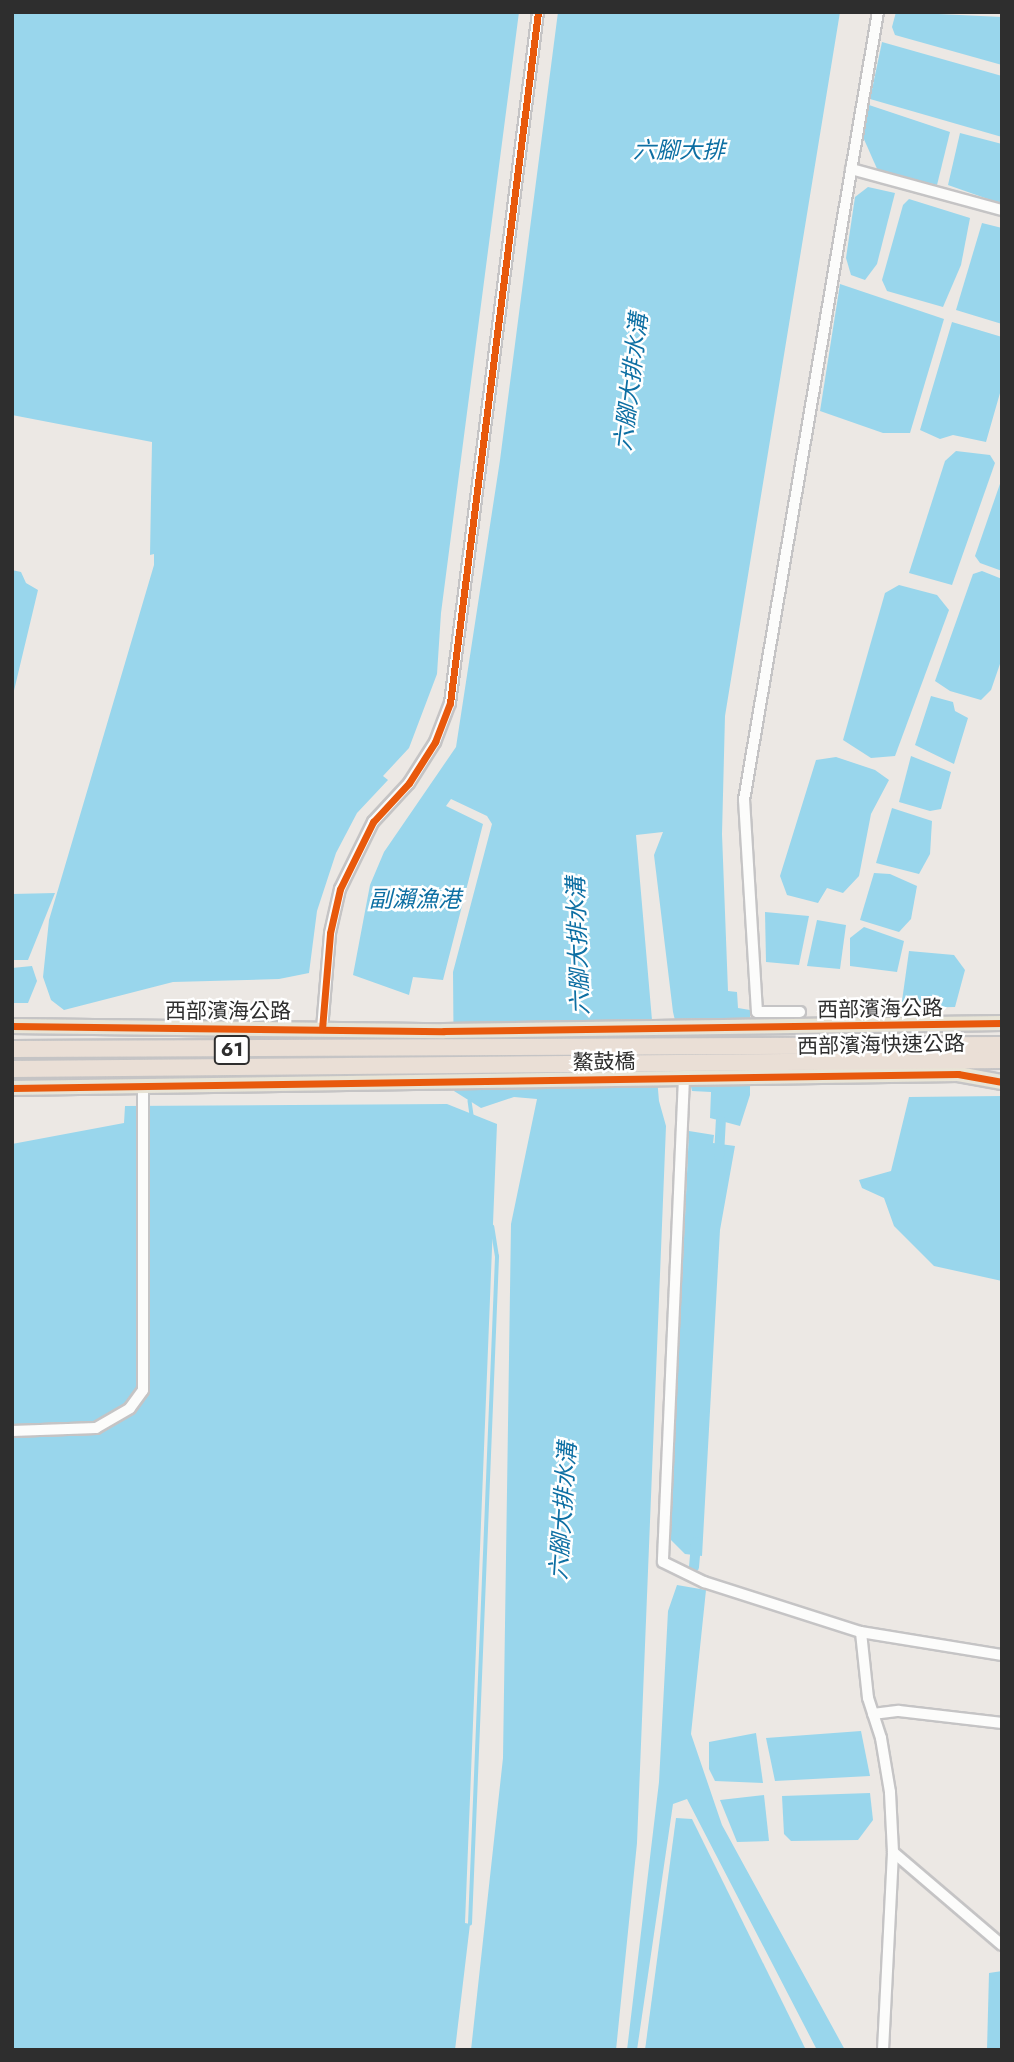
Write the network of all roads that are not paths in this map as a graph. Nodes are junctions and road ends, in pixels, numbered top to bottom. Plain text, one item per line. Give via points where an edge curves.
1 (538, 12) edge
2 (878, 12) edge
3 (851, 169) junction
4 (1002, 210) edge
5 (800, 1012) dead end
6 (1002, 1023) edge
7 (12, 1026) edge
8 (322, 1029) junction
9 (758, 1029) joint
10 (444, 1031) joint
11 (1002, 1045) edge
12 (761, 1047) joint
13 (12, 1049) edge
14 (452, 1056) junction
15 (1002, 1060) edge
16 (755, 1063) joint
17 (12, 1069) edge
18 (684, 1078) junction
19 (1002, 1082) edge
20 (144, 1086) junction
21 (12, 1088) edge
22 (12, 1430) edge
23 (861, 1632) junction
24 (1002, 1655) edge
25 (873, 1714) junction
26 (1002, 1723) edge
27 (893, 1852) junction
28 (1002, 1945) edge
29 (883, 2050) edge

1 - 8 street via 450,703 435,742 409,783 373,822 349,865 330,933
2 - 3 street
3 - 4 street
3 - 5 street via 744,800 757,1012
6 - 9 main road, 西部濱海公路
7 - 8 main road, 西部濱海公路
8 - 10 main road, 西部濱海公路
9 - 10 main road, 鰲鼓橋
11 - 12 highway, 西部濱海快速公路 / 61
12 - 14 highway, 鰲鼓橋 / 61
13 - 14 highway, 61
14 - 16 highway, 鰲鼓橋 / 61
14 - 17 highway, 61
15 - 16 highway, 西部濱海快速公路 / 61
18 - 19 main road, 鰲鼓橋 via 958,1074
18 - 20 main road, 鰲鼓橋
18 - 23 street via 663,1562 704,1581
20 - 21 main road
20 - 22 street via 146,1377 136,1402 106,1422
23 - 24 street
23 - 25 street via 863,1670
25 - 26 street via 899,1711
25 - 27 street via 887,1768
27 - 28 street
27 - 29 street

